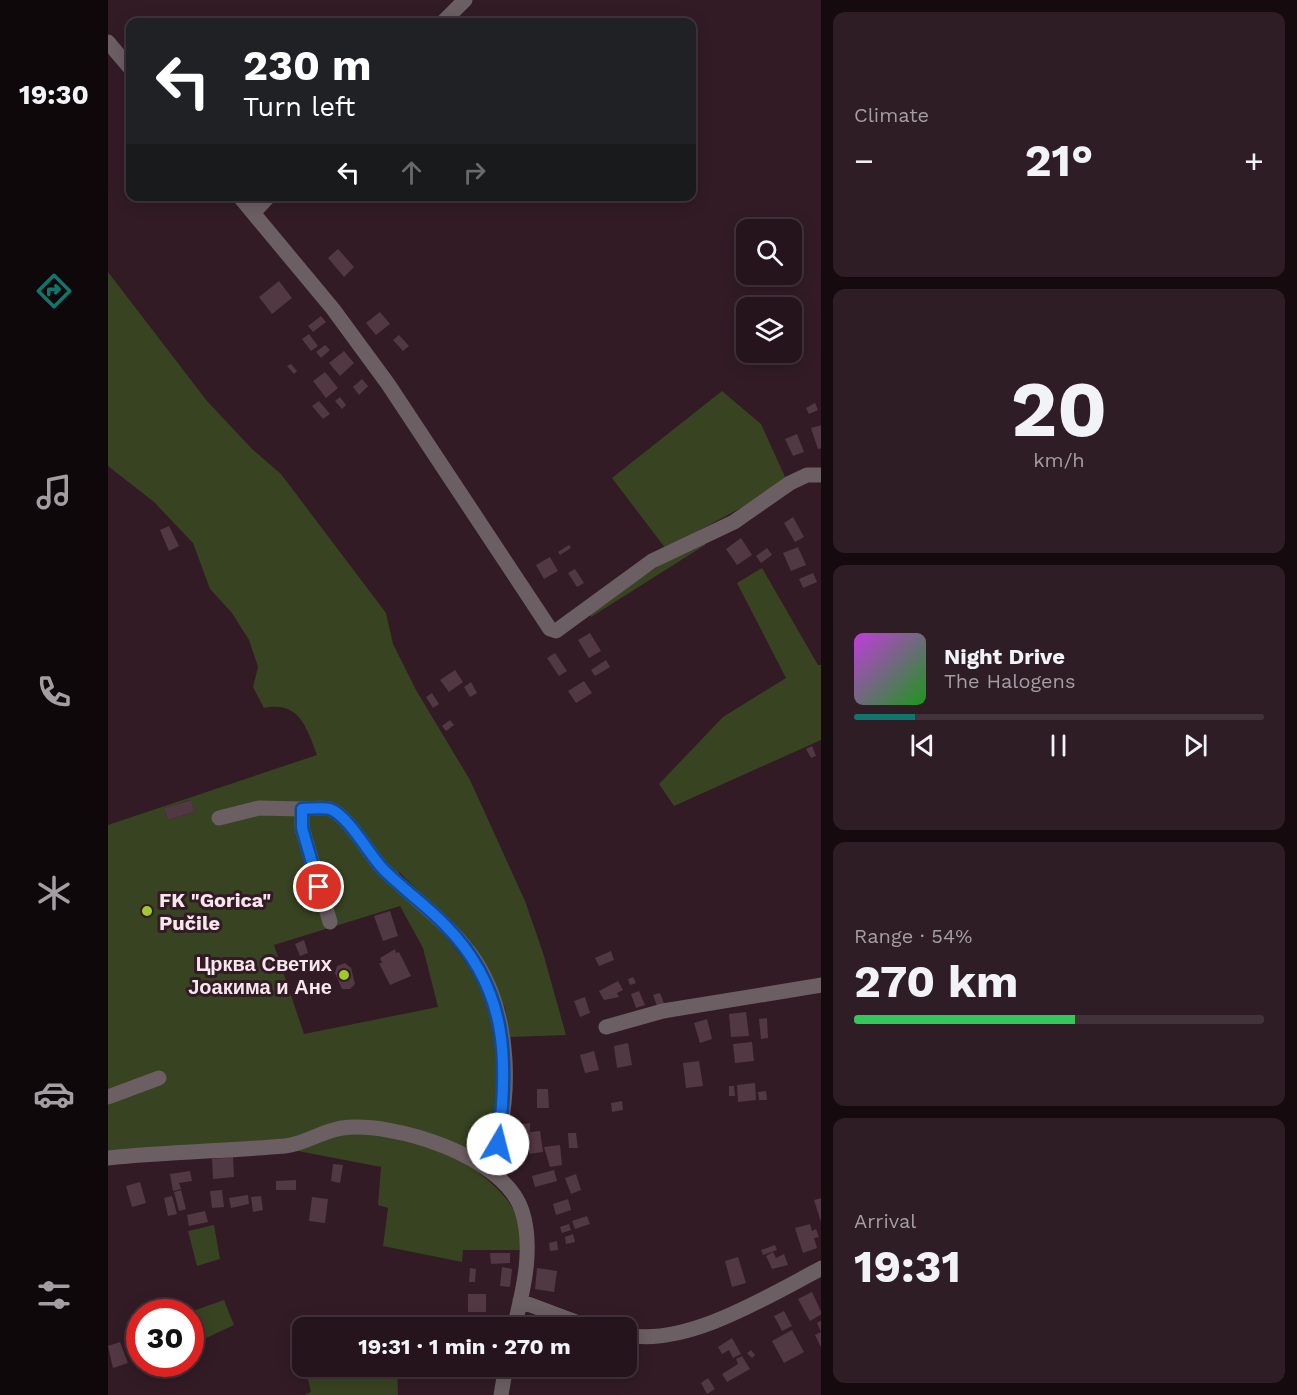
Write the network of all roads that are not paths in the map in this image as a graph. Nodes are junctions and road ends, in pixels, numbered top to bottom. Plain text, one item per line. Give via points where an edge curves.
1 (465, 0) edge
2 (447, 18) edge
3 (108, 42) edge
4 (126, 63) edge
5 (243, 201) edge
6 (264, 201) edge
7 (253, 213) junction
8 (821, 475) edge
9 (302, 809) junction
10 (219, 818) dead end
11 (330, 922) dead end
12 (821, 985) edge
13 (606, 1027) dead end
14 (159, 1078) dead end
15 (108, 1097) edge
16 (108, 1158) edge
17 (488, 1168) junction
18 (821, 1268) edge
19 (520, 1302) junction
20 (517, 1317) edge
21 (562, 1317) edge
22 (637, 1335) edge
23 (504, 1377) edge
24 (501, 1395) edge

1 - 2 street
3 - 4 street
5 - 7 street
6 - 7 street
7 - 8 street via 333,309 388,384 550,630 556,631 652,561 734,522 790,483 807,475
9 - 10 street via 259,808
9 - 11 street via 302,828
9 - 17 street via 328,808 339,815 385,871 447,926 482,975 494,1002 505,1059 498,1144
12 - 13 street via 663,1011
14 - 15 street
16 - 17 street via 290,1146 341,1128 379,1127 433,1143
17 - 19 street via 522,1208 527,1230
18 - 22 street via 697,1327 662,1335
19 - 20 street
19 - 21 street
23 - 24 street

